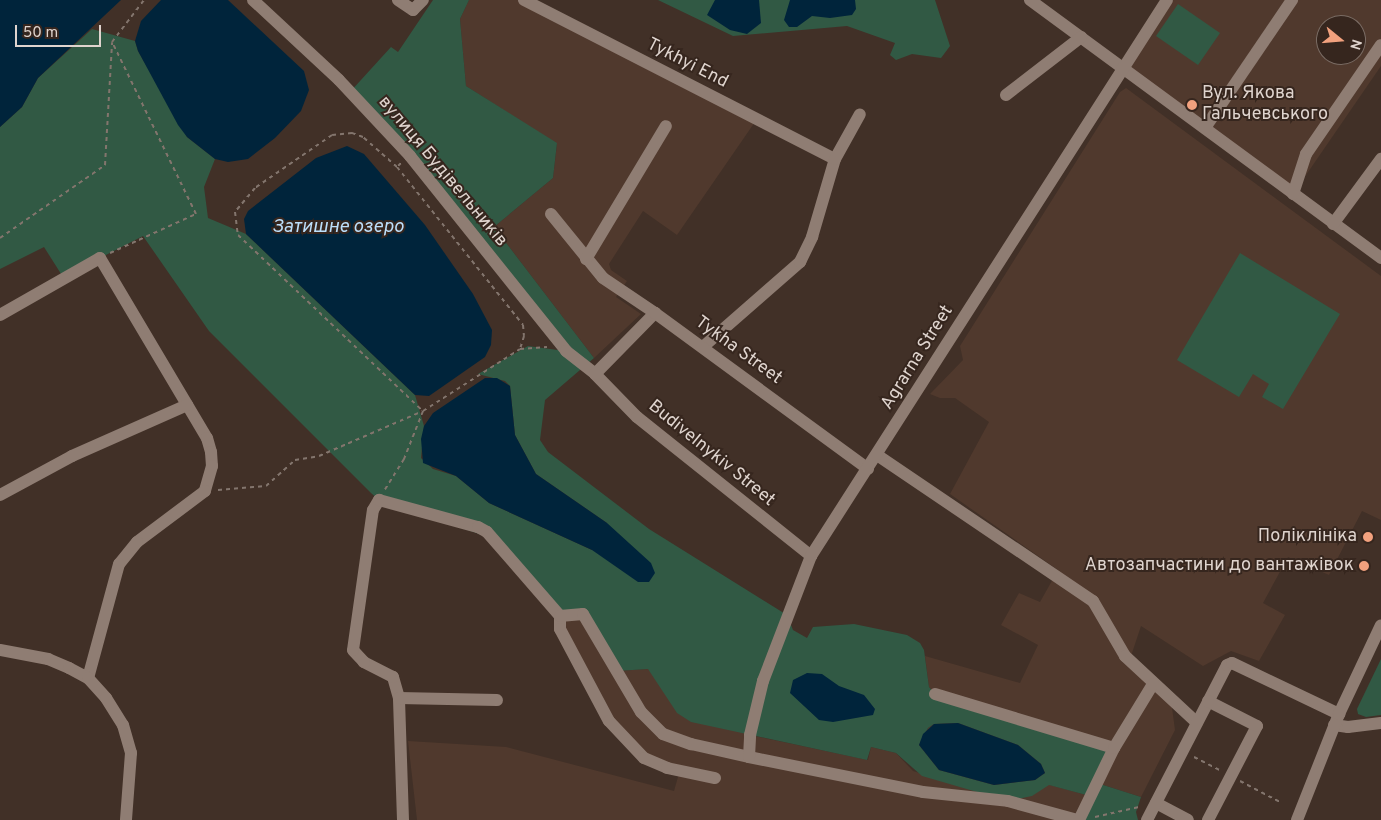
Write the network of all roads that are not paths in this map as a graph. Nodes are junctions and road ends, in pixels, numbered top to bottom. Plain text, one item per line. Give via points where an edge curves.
1 (253, 0) edge
2 (398, 0) edge
3 (423, 0) edge
4 (524, 0) edge
5 (1030, 0) edge
6 (1167, 0) edge
7 (1292, 0) edge
8 (1081, 37) junction
9 (1381, 45) edge
10 (1123, 66) junction
11 (1006, 95) dead end
12 (860, 114) dead end
13 (666, 126) dead end
14 (1205, 128) junction
15 (835, 159) junction
16 (1381, 160) edge
17 (1293, 194) junction
18 (551, 214) dead end
19 (1333, 224) junction
20 (1381, 258) edge
21 (586, 259) junction
22 (655, 313) junction
23 (0, 315) edge
24 (704, 346) junction
25 (595, 374) junction
26 (187, 405) junction
27 (877, 455) junction
28 (868, 469) junction
29 (0, 495) edge
30 (811, 556) junction
31 (560, 616) junction
32 (1381, 625) edge
33 (0, 650) edge
34 (88, 678) junction
35 (1153, 684) junction
36 (935, 694) dead end
37 (400, 698) junction
38 (497, 700) dead end
39 (1208, 702) junction
40 (1337, 720) junction
41 (1197, 723) junction
42 (1381, 723) edge
43 (1114, 748) junction
44 (749, 757) junction
45 (715, 778) dead end
46 (1156, 803) junction
47 (1082, 819) edge
48 (126, 820) edge
49 (403, 820) edge
50 (1147, 820) edge
51 (1188, 820) edge
52 (1208, 820) edge
53 (1297, 820) edge

1 - 25 street, вулиця Будівельників via 339,80 410,156 566,351
2 - 3 street via 413,10
4 - 15 street, Tykhyi End
5 - 8 street
6 - 10 street, Agrarna Street
7 - 14 street
8 - 10 street
8 - 11 street
9 - 17 street via 1306,154
10 - 14 street
10 - 27 street, Agrarna Street
12 - 15 street
13 - 21 street
14 - 17 street
15 - 24 street via 812,237 800,262
16 - 19 street
17 - 19 street
18 - 21 street, Tykha Street
19 - 20 street
21 - 22 street, Tykha Street via 603,278
22 - 24 street, Tykha Street
22 - 25 street
23 - 26 street via 100,258
24 - 28 street, Tykha Street
25 - 30 street, Budivelnykiv Street via 637,418
26 - 29 street via 72,456
26 - 34 street via 207,438 211,452 211,474 205,492 136,542 124,556 115,574
27 - 28 street, Agrarna Street
27 - 35 street via 1093,601 1125,656
28 - 30 street, Agrarna Street
30 - 44 street, Agrarna Street via 763,681 750,736
31 - 37 street via 487,532 379,500 373,510 353,650 364,662 393,677
31 - 44 street via 583,614 641,712 663,734
31 - 45 street via 560,629 609,721 644,758 667,768
32 - 40 street
33 - 34 street via 48,659
34 - 48 street via 115,711 128,738 131,753
35 - 41 street
35 - 43 street
36 - 43 street
37 - 38 street
37 - 49 street
39 - 40 street via 1227,665 1232,663
39 - 41 street
39 - 52 street via 1257,726
40 - 42 street via 1348,727
40 - 53 street
41 - 46 street
43 - 47 street
44 - 47 street via 923,792 1008,801
46 - 50 street
46 - 51 street

